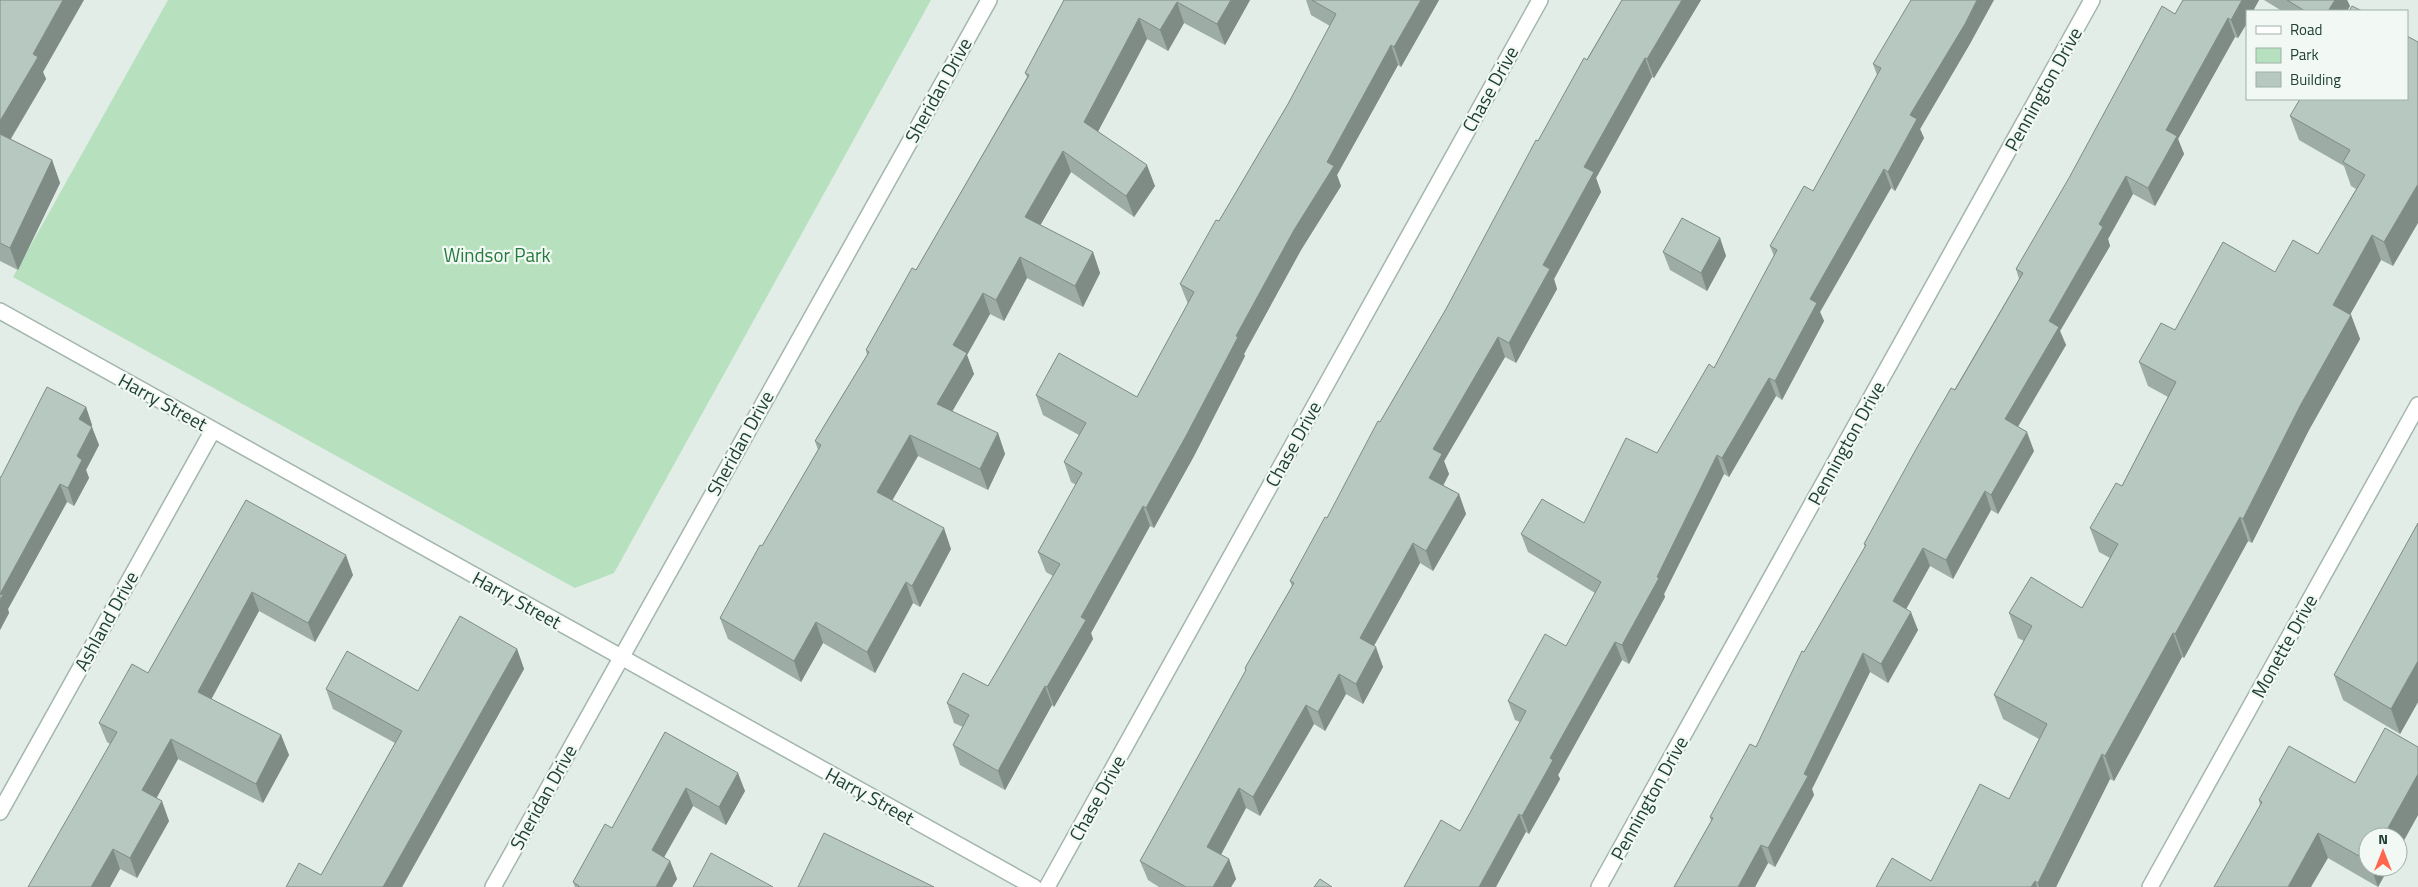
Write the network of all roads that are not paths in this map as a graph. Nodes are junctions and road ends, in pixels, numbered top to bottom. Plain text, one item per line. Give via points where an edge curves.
1 (989, 0) edge
2 (1540, 0) edge
3 (2092, 0) edge
4 (0, 311) edge
5 (2418, 405) edge
6 (213, 430) junction
7 (620, 657) junction
8 (0, 812) edge
9 (493, 887) edge
10 (1034, 887) edge
11 (1047, 887) edge
12 (1600, 887) edge
13 (2150, 887) edge

1 - 7 street, Sheridan Drive
2 - 11 street, Chase Drive
3 - 12 street, Pennington Drive
4 - 6 street, Harry Street
5 - 13 street, Monette Drive
6 - 7 street, Harry Street
6 - 8 street, Ashland Drive
7 - 9 street, Sheridan Drive
7 - 10 street, Harry Street

